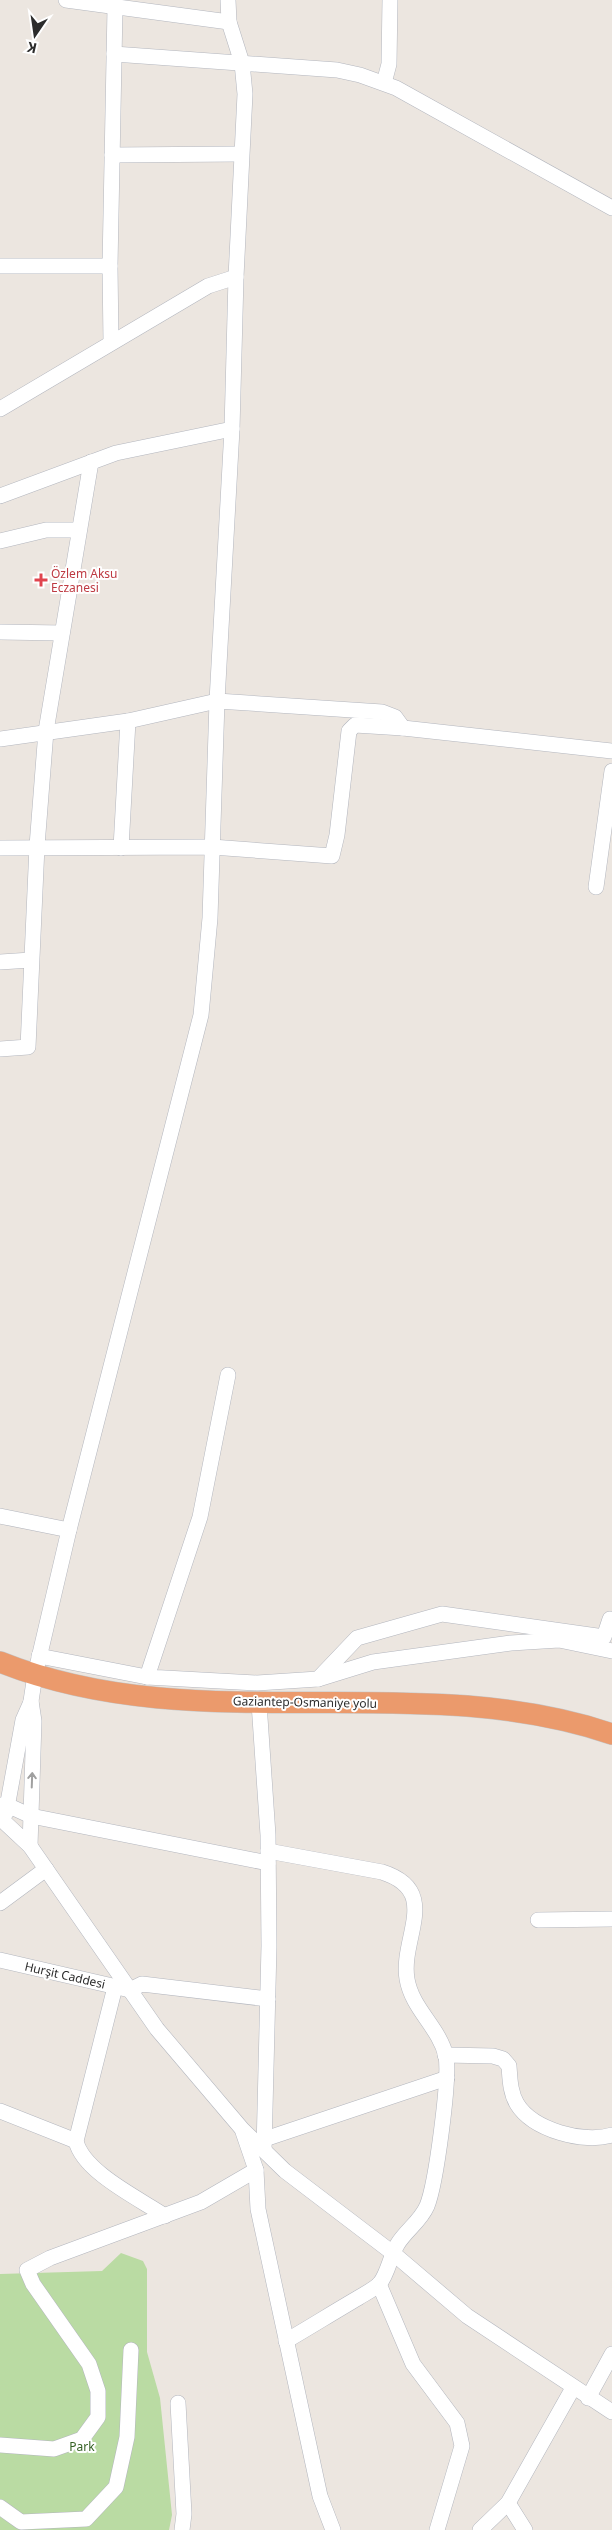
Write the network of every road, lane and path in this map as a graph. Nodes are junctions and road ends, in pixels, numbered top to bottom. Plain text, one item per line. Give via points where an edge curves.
1 (66, 0) edge
2 (228, 0) edge
3 (390, 0) edge
4 (115, 8) junction
5 (229, 22) junction
6 (114, 54) junction
7 (242, 63) junction
8 (384, 83) junction
9 (240, 154) junction
10 (112, 155) junction
11 (612, 208) edge
12 (0, 266) edge
13 (110, 266) junction
14 (236, 276) junction
15 (111, 342) junction
16 (0, 409) edge
17 (232, 429) junction
18 (91, 462) junction
19 (0, 496) edge
20 (79, 530) junction
21 (0, 541) edge
22 (0, 632) edge
23 (62, 632) junction
24 (217, 701) junction
25 (128, 721) junction
26 (403, 728) junction
27 (46, 731) junction
28 (0, 739) edge
29 (612, 752) edge
30 (612, 771) edge
31 (37, 846) junction
32 (212, 847) junction
33 (0, 848) edge
34 (121, 848) junction
35 (596, 887) dead end
36 (31, 960) junction
37 (0, 962) edge
38 (0, 1049) edge
39 (228, 1375) dead end
40 (0, 1516) edge
41 (69, 1530) junction
42 (610, 1618) dead end
43 (612, 1651) edge
44 (0, 1662) edge
45 (37, 1665) junction
46 (147, 1677) junction
47 (318, 1679) junction
48 (31, 1701) junction
49 (258, 1703) junction
50 (612, 1734) edge
51 (3, 1812) edge
52 (31, 1816) junction
53 (30, 1846) junction
54 (268, 1857) junction
55 (46, 1869) junction
56 (0, 1902) edge
57 (612, 1919) edge
58 (538, 1920) dead end
59 (0, 1960) edge
60 (115, 1987) junction
61 (130, 1990) junction
62 (268, 1999) junction
63 (445, 2056) junction
64 (447, 2078) junction
65 (0, 2111) edge
66 (242, 2129) junction
67 (612, 2135) edge
68 (76, 2141) junction
69 (264, 2145) junction
70 (256, 2170) junction
71 (166, 2216) junction
72 (394, 2254) junction
73 (380, 2284) junction
74 (286, 2342) junction
75 (131, 2350) dead end
76 (612, 2354) edge
77 (573, 2388) junction
78 (588, 2398) junction
79 (178, 2403) dead end
80 (612, 2412) edge
81 (0, 2445) edge
82 (508, 2504) junction
83 (0, 2507) edge
84 (182, 2530) edge
85 (332, 2530) edge
86 (437, 2530) edge
87 (480, 2530) edge
88 (525, 2530) edge

1 - 4 street
2 - 5 street
3 - 8 street via 389,64
4 - 5 street
4 - 6 street
5 - 7 street
6 - 7 street
6 - 10 street
7 - 8 street via 337,70
7 - 9 street via 245,94
8 - 11 street
9 - 10 street
9 - 14 street
10 - 13 street
12 - 13 street
13 - 15 street
14 - 15 street via 208,286
14 - 17 street
15 - 16 street
17 - 18 street via 116,453
17 - 24 street
18 - 19 street
18 - 20 street
20 - 21 street via 46,530
20 - 23 street
22 - 23 street
23 - 27 street
24 - 25 street
24 - 26 street via 382,712 395,717
24 - 32 street
25 - 27 street
25 - 34 street
26 - 29 street
26 - 32 street via 355,725 351,728 332,856
27 - 28 street
27 - 31 street
30 - 35 street
31 - 33 street
31 - 34 street
31 - 36 street
32 - 34 street
32 - 41 street via 205,975 194,1049
36 - 37 street
36 - 38 street via 28,1048
39 - 46 street via 200,1517
40 - 41 street
41 - 45 street
42 - 47 street via 604,1637 442,1614 357,1638
43 - 47 street via 560,1640 511,1643 373,1662
44 - 45 highway, Gaziantep-Osmaniye yolu
45 - 46 street
45 - 48 street
45 - 49 highway, Gaziantep-Osmaniye yolu via 113,1692
46 - 47 street via 257,1683
48 - 51 street via 23,1720
52 -> 48 street via 34,1722
49 - 50 highway, Gaziantep-Osmaniye yolu via 386,1703 507,1709 574,1721
49 - 54 street
51 - 52 street
51 - 53 street
52 - 53 street
52 - 54 street
53 - 55 street
54 - 62 street
54 - 63 street via 382,1872 409,1889 416,1914 406,1952 407,1980 415,2004 439,2038
55 - 56 street
55 - 61 street
57 - 58 street
59 - 60 street, Hurşit Caddesi
60 - 61 street, Hurşit Caddesi
60 - 68 street
61 - 62 street via 142,1984
61 - 66 street via 157,2029
62 - 69 street
63 - 64 street
63 - 67 street via 498,2057 509,2066 511,2091 516,2103 535,2120 572,2136 599,2139
64 - 69 street
64 - 72 street via 431,2196 420,2219 397,2245
65 - 68 street
66 - 69 street
66 - 70 street
68 - 71 street via 77,2148 91,2167
69 - 72 street via 285,2171
70 - 71 street via 201,2202
70 - 74 street via 258,2209
71 - 81 street via 50,2258 27,2270 33,2284 89,2364 98,2391 98,2417 82,2439 54,2449
72 - 73 street
72 - 77 street via 467,2316
73 - 74 street
73 - 86 street via 414,2364 457,2423 462,2446
74 - 85 street via 320,2496
75 - 83 street via 127,2437 116,2486 86,2519 20,2522
76 - 78 street
77 - 78 street
77 - 82 street
78 - 80 street
79 - 84 street via 184,2514
82 - 87 street
82 - 88 street

